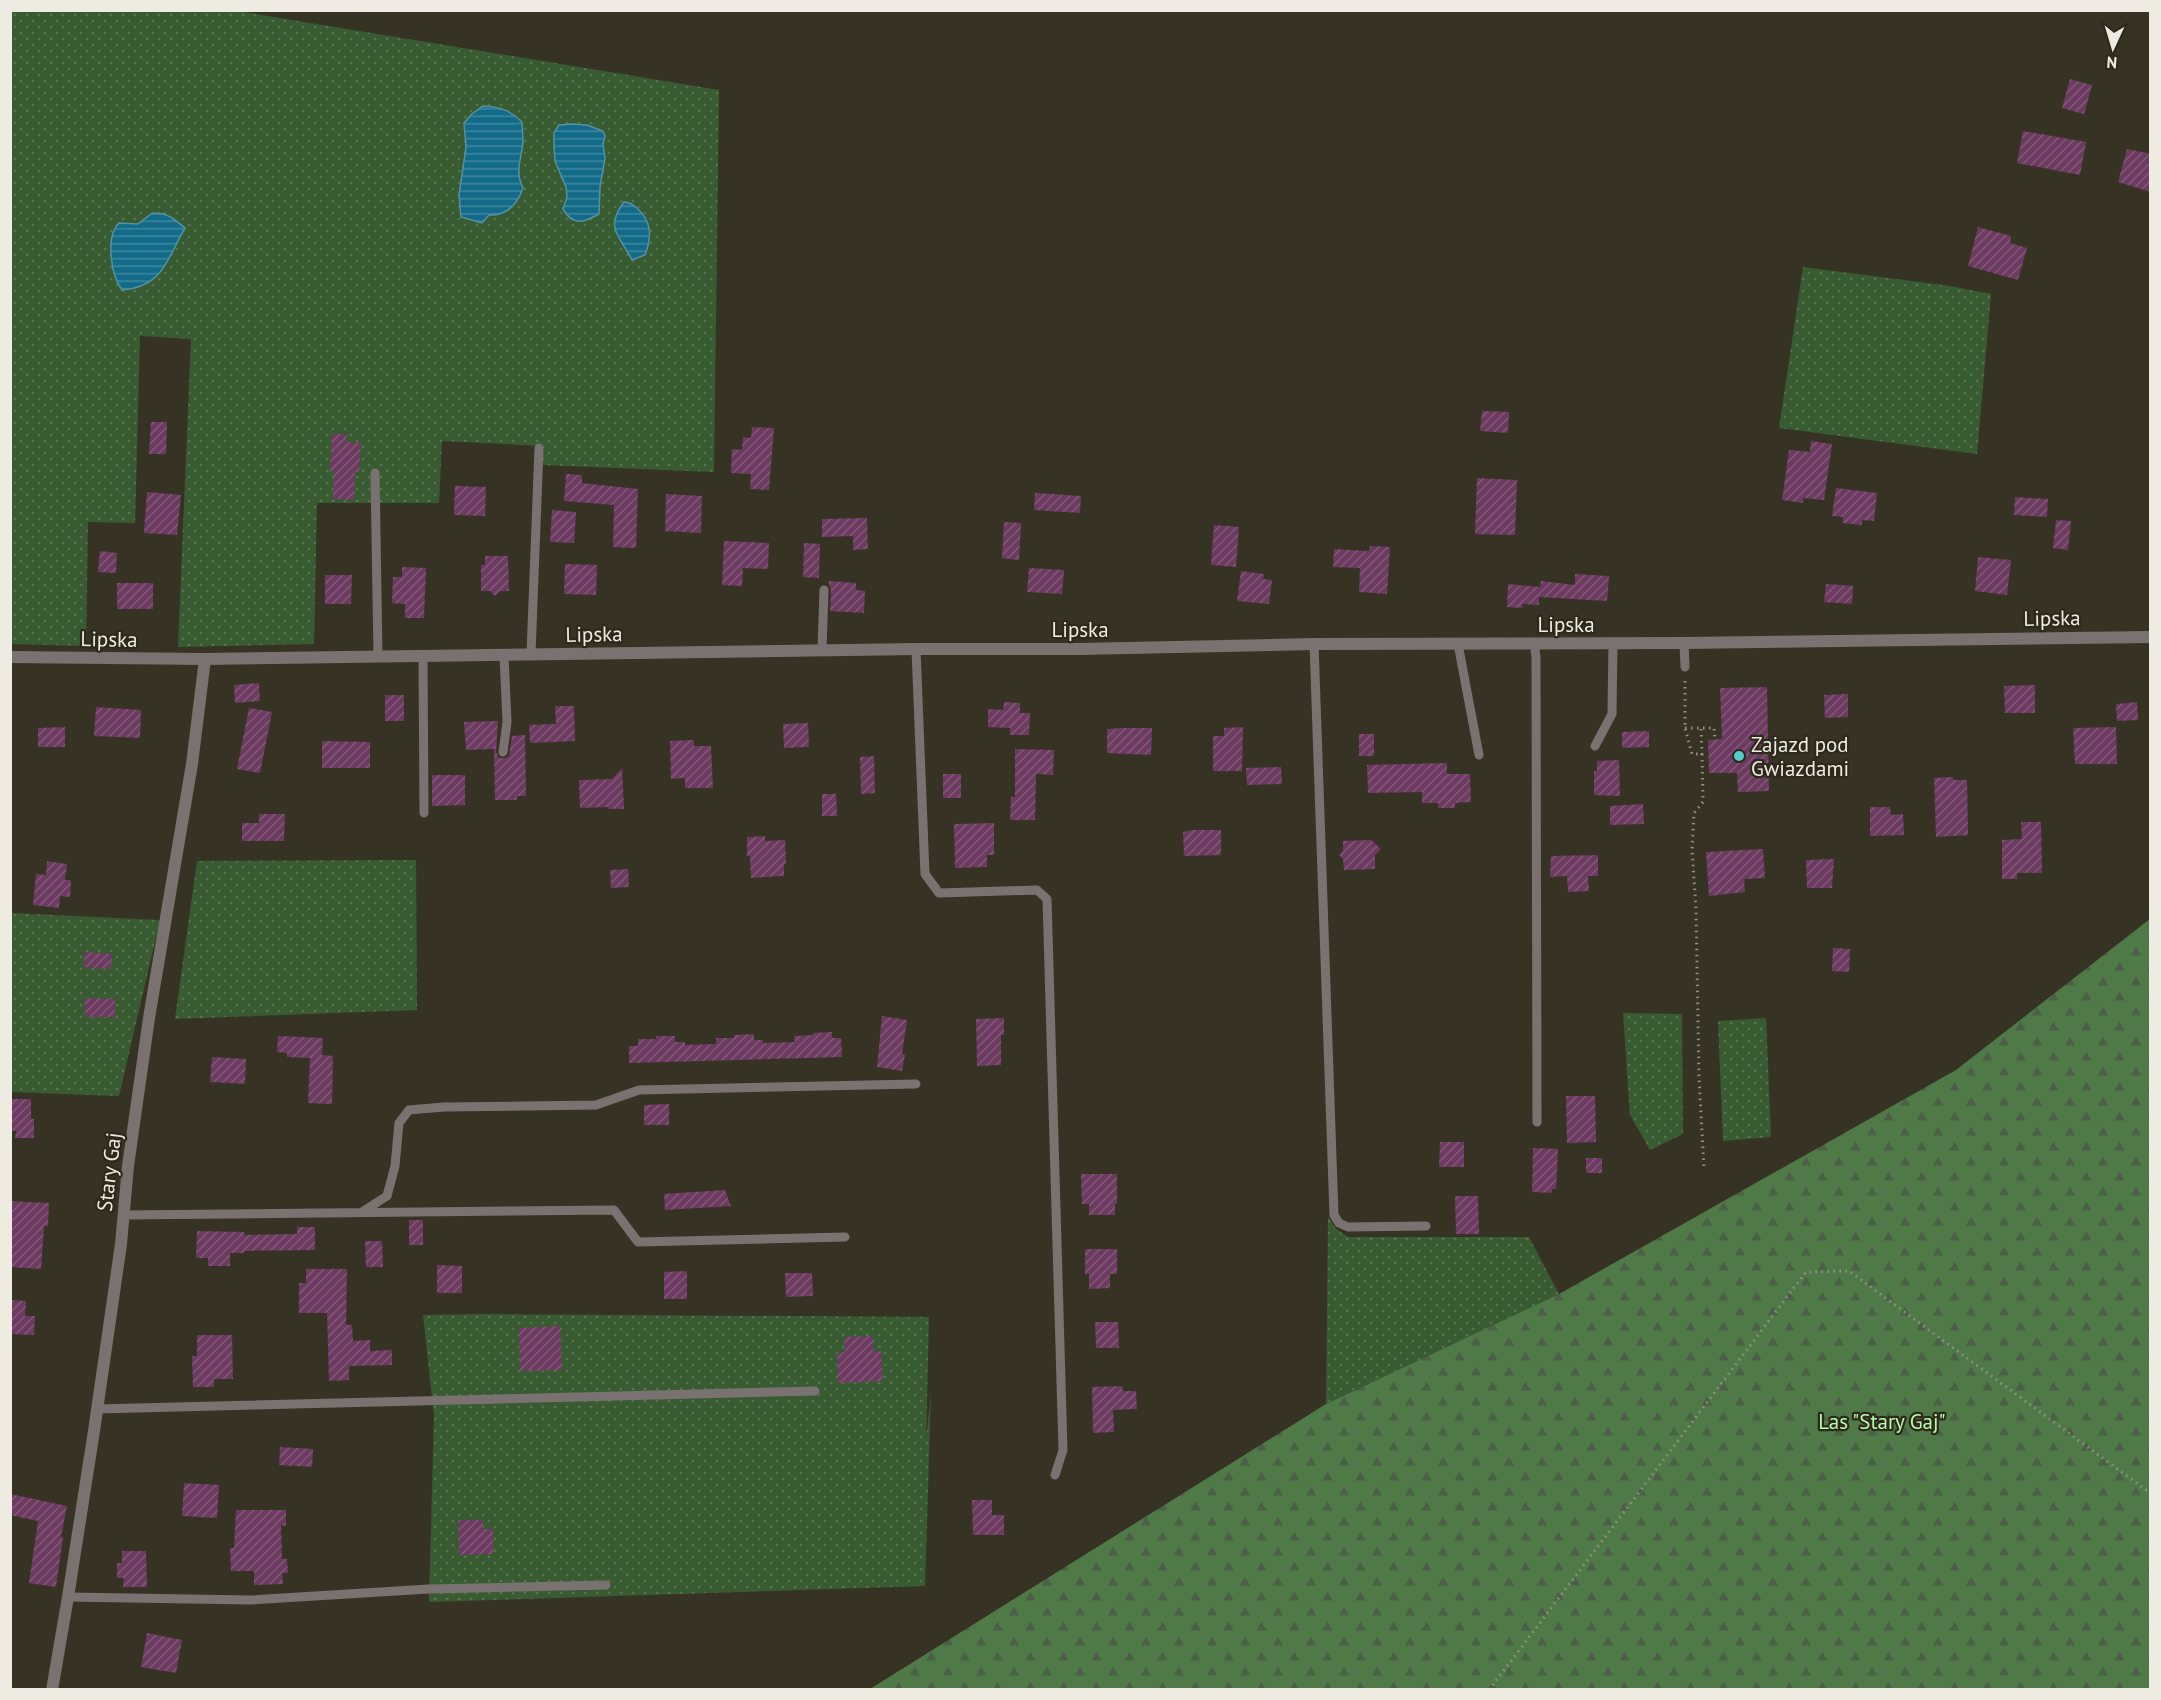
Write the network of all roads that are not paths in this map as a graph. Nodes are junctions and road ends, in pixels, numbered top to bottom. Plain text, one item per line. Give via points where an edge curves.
1 (538, 448) dead end
2 (375, 473) dead end
3 (824, 590) dead end
4 (2151, 637) edge
5 (1613, 643) junction
6 (1684, 643) junction
7 (1314, 644) junction
8 (1458, 644) junction
9 (1534, 644) junction
10 (916, 649) junction
11 (822, 650) junction
12 (531, 654) junction
13 (423, 655) junction
14 (504, 655) junction
15 (378, 656) junction
16 (10, 657) edge
17 (205, 659) junction
18 (1685, 667) road end
19 (1595, 746) dead end
20 (503, 752) dead end
21 (1479, 755) dead end
22 (424, 813) dead end
23 (916, 1084) dead end
24 (1537, 1122) dead end
25 (360, 1213) junction
26 (123, 1215) junction
27 (1426, 1226) dead end
28 (846, 1237) dead end
29 (815, 1391) dead end
30 (97, 1409) junction
31 (1055, 1475) dead end
32 (606, 1585) dead end
33 (68, 1597) junction
34 (52, 1689) edge

1 - 12 lane
2 - 15 lane
3 - 11 lane
4 - 6 street, Lipska
5 - 6 street, Lipska
5 - 9 street, Lipska
5 - 19 lane via 1612,714
6 - 18 lane
7 - 8 street, Lipska
7 - 10 street, Lipska
7 - 27 lane via 1334,1215 1348,1227
8 - 9 street, Lipska
8 - 21 lane
9 - 24 lane
10 - 11 street, Lipska
10 - 31 lane via 925,874 939,893 1037,890 1047,899 1063,1450
11 - 12 street, Lipska
12 - 14 street, Lipska
13 - 14 street, Lipska
13 - 15 street, Lipska
13 - 22 lane
14 - 20 lane via 507,722
15 - 17 street, Lipska
16 - 17 street, Lipska
17 - 26 street, Stary Gaj via 192,764 149,1018
23 - 25 lane via 639,1090 596,1104 409,1110 399,1123 395,1166 387,1196
25 - 26 lane
25 - 28 lane via 614,1210 638,1242
26 - 30 street, Stary Gaj
29 - 30 lane
30 - 33 street, Stary Gaj
32 - 33 lane via 429,1589 251,1600
33 - 34 street, Stary Gaj

